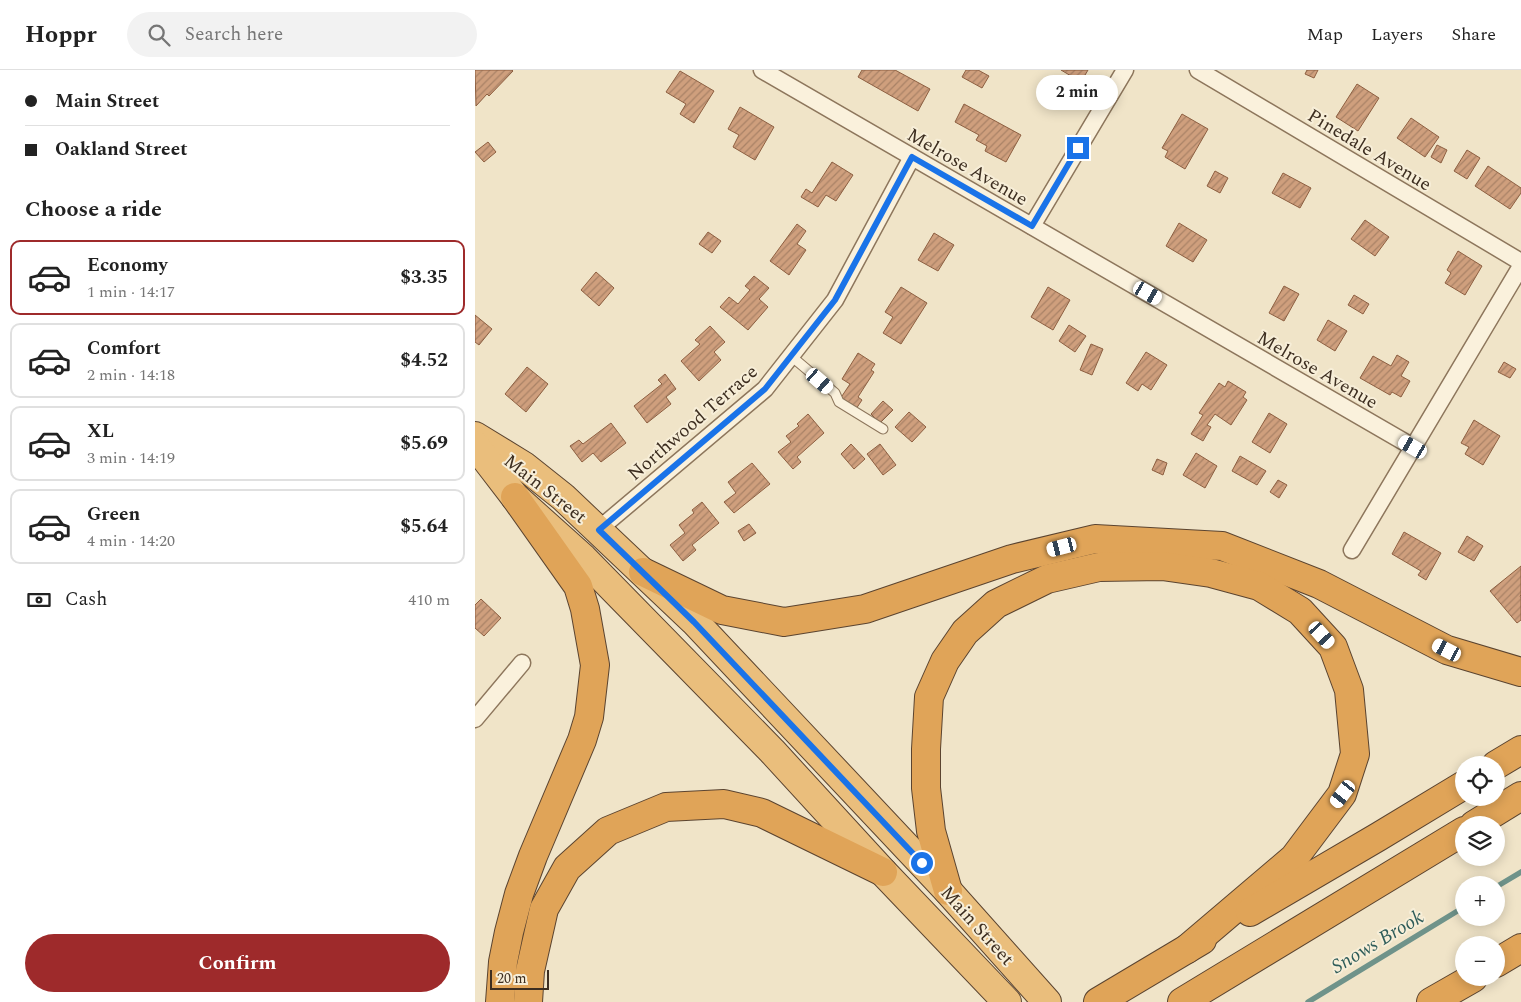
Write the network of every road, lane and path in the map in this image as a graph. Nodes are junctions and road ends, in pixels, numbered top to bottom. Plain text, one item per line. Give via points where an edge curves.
1 (762, 70) edge
2 (1125, 70) edge
3 (1198, 70) edge
4 (912, 157) junction
5 (1032, 226) junction
6 (1521, 262) edge
7 (1521, 266) edge
8 (791, 356) junction
9 (883, 429) dead end
10 (475, 436) edge
11 (475, 444) edge
12 (1413, 447) junction
13 (515, 497) junction
14 (599, 530) junction
15 (1352, 550) dead end
16 (643, 572) junction
17 (522, 663) dead end
18 (1521, 672) edge
19 (475, 719) edge
20 (1521, 750) edge
21 (1505, 760) edge
22 (1455, 791) edge
23 (1521, 796) edge
24 (1489, 816) edge
25 (1455, 836) edge
26 (883, 872) junction
27 (949, 891) junction
28 (1521, 948) edge
29 (1187, 949) junction
30 (1505, 958) edge
31 (1459, 986) edge
32 (1039, 993) edge
33 (1005, 1000) edge
34 (500, 1002) edge
35 (528, 1002) edge
36 (1097, 1002) edge
37 (1182, 1002) edge
38 (1431, 1002) edge

1 - 4 street, Melrose Avenue
2 - 5 street
3 - 6 street, Pinedale Avenue
4 - 5 street, Melrose Avenue
4 - 8 street, Northwood Terrace via 835,300
5 - 12 street, Melrose Avenue
7 - 12 street
8 - 9 lane via 835,394 839,402
8 - 14 street, Northwood Terrace via 765,389
10 - 14 highway, Main Street via 524,466
11 - 13 highway, Main Street
12 - 15 street
13 - 26 highway, Main Street via 583,558 772,751
13 - 34 highway via 578,586 595,665 589,717 582,740 519,894 503,962
14 - 16 highway, Main Street
16 - 18 highway via 722,610 784,622 865,608 1013,560 1095,539 1222,546 1319,584 1447,650
16 - 27 highway, Main Street via 701,628
17 - 19 street
20 - 21 highway
22 - 29 highway
23 - 24 highway
25 - 37 highway
26 - 33 highway, Main Street
26 - 35 highway via 762,813 724,804 665,807 608,831 567,868 544,910 530,972
27 - 29 highway via 931,831 926,788 929,697 945,662 965,632 996,604 1047,579 1099,567 1163,566 1211,573 1259,586 1300,611 1333,647 1349,690 1355,754 1343,794 1294,858
27 - 32 highway, Main Street
28 - 30 highway
29 - 36 highway
31 - 38 highway

